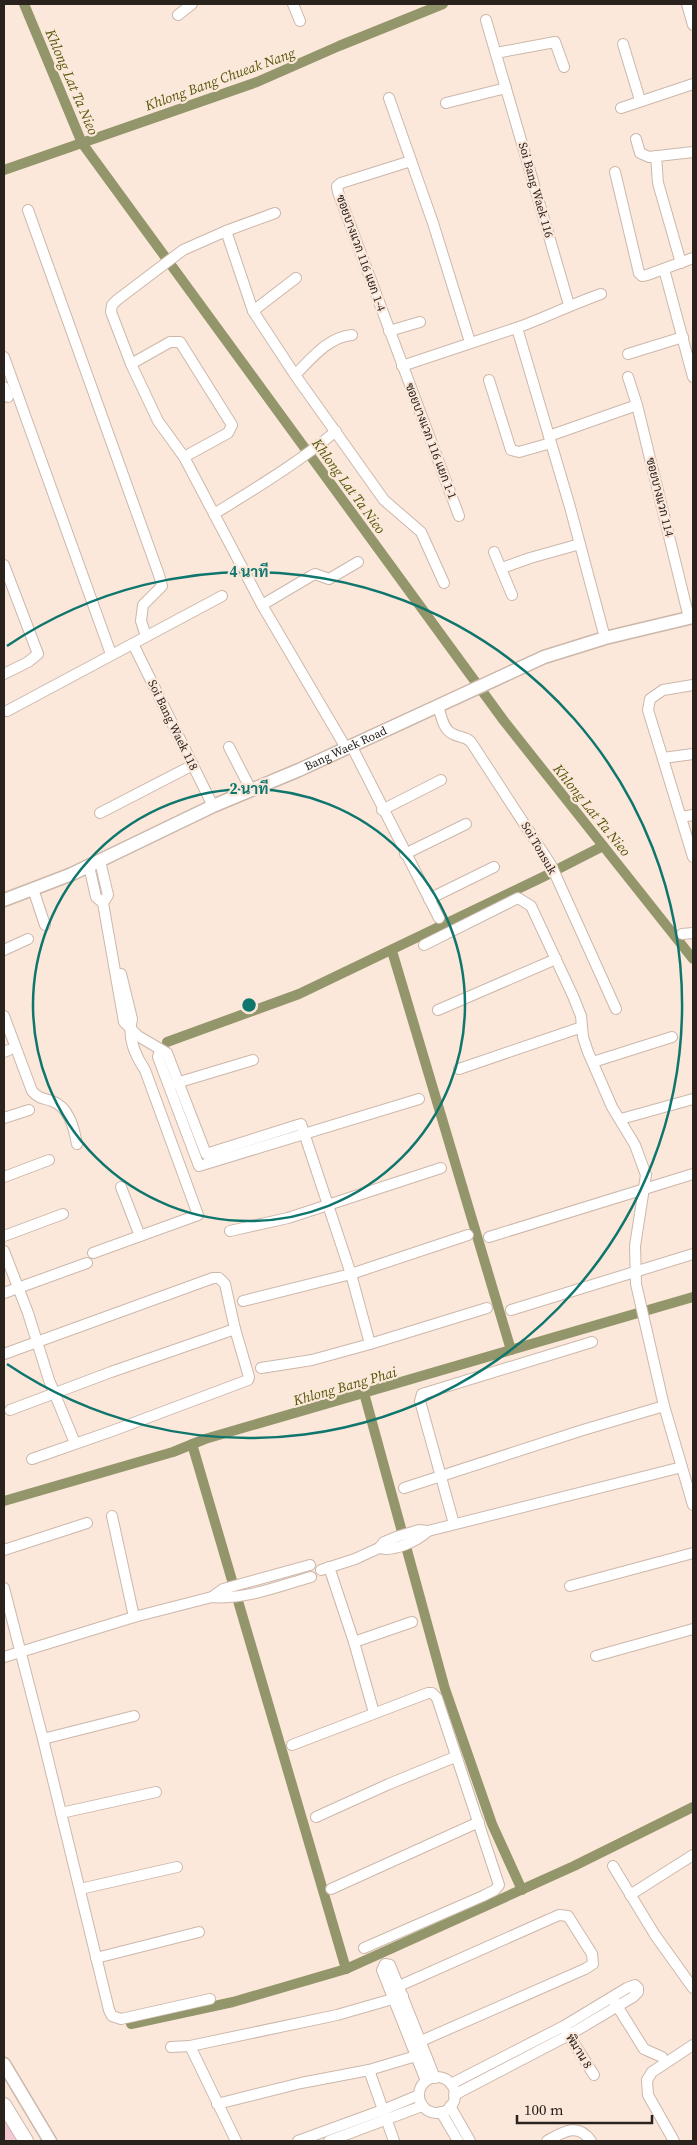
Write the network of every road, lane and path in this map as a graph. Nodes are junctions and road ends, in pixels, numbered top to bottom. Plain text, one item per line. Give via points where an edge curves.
1 (192, 4) edge
2 (294, 4) edge
3 (687, 4) edge
4 (178, 15) dead end
5 (486, 20) dead end
6 (300, 21) dead end
7 (693, 25) edge
8 (623, 44) dead end
9 (496, 53) junction
10 (564, 66) dead end
11 (693, 84) edge
12 (506, 88) junction
13 (389, 98) dead end
14 (640, 100) junction
15 (446, 103) dead end
16 (621, 108) dead end
17 (636, 138) dead end
18 (693, 152) edge
19 (656, 156) junction
20 (411, 161) junction
21 (616, 172) dead end
22 (28, 210) dead end
23 (274, 213) dead end
24 (226, 231) junction
25 (693, 258) edge
26 (681, 262) junction
27 (664, 269) junction
28 (296, 278) dead end
29 (602, 294) dead end
30 (569, 305) junction
31 (252, 311) junction
32 (420, 322) dead end
33 (517, 328) junction
34 (389, 331) junction
35 (352, 336) dead end
36 (683, 337) junction
37 (470, 342) junction
38 (628, 354) dead end
39 (4, 356) edge
40 (131, 364) junction
41 (402, 366) junction
42 (295, 375) junction
43 (628, 377) dead end
44 (693, 377) edge
45 (489, 380) dead end
46 (637, 405) junction
47 (336, 431) junction
48 (550, 440) junction
49 (184, 457) junction
50 (214, 514) junction
51 (459, 516) dead end
52 (580, 544) junction
53 (494, 552) dead end
54 (358, 562) dead end
55 (4, 565) edge
56 (502, 568) junction
57 (444, 584) dead end
58 (512, 595) dead end
59 (222, 596) dead end
60 (262, 605) junction
61 (691, 618) edge
62 (146, 636) junction
63 (605, 638) junction
64 (133, 644) junction
65 (112, 654) junction
66 (4, 674) edge
67 (693, 685) edge
68 (438, 706) junction
69 (5, 713) edge
70 (229, 747) dead end
71 (348, 747) junction
72 (693, 754) edge
73 (663, 758) junction
74 (193, 765) junction
75 (441, 780) dead end
76 (251, 790) junction
77 (213, 806) junction
78 (382, 810) junction
79 (100, 813) dead end
80 (693, 815) edge
81 (681, 816) junction
82 (466, 824) dead end
83 (405, 854) junction
84 (693, 857) edge
85 (94, 864) junction
86 (494, 867) dead end
87 (33, 890) junction
88 (4, 900) edge
89 (429, 900) junction
90 (438, 918) dead end
91 (45, 925) dead end
92 (693, 933) edge
93 (682, 934) dead end
94 (28, 939) dead end
95 (424, 945) dead end
96 (4, 950) edge
97 (556, 959) junction
98 (616, 1009) dead end
99 (438, 1010) dead end
100 (4, 1016) edge
101 (130, 1026) junction
102 (582, 1027) junction
103 (672, 1036) dead end
104 (253, 1060) dead end
105 (593, 1062) junction
106 (459, 1069) dead end
107 (174, 1084) junction
108 (419, 1099) dead end
109 (693, 1099) edge
110 (29, 1110) dead end
111 (4, 1118) edge
112 (621, 1119) junction
113 (302, 1130) junction
114 (77, 1144) dead end
115 (49, 1160) dead end
116 (441, 1168) dead end
117 (693, 1174) edge
118 (4, 1176) edge
119 (121, 1186) dead end
120 (644, 1188) junction
121 (328, 1204) junction
122 (63, 1214) dead end
123 (230, 1231) dead end
124 (468, 1235) dead end
125 (4, 1236) edge
126 (140, 1236) junction
127 (489, 1237) dead end
128 (4, 1251) edge
129 (93, 1253) dead end
130 (693, 1254) edge
131 (88, 1263) dead end
132 (635, 1272) junction
133 (351, 1274) junction
134 (18, 1288) junction
135 (4, 1293) edge
136 (243, 1301) dead end
137 (487, 1308) dead end
138 (511, 1310) dead end
139 (234, 1329) junction
140 (37, 1342) junction
141 (592, 1342) dead end
142 (370, 1344) junction
143 (4, 1354) edge
144 (261, 1368) dead end
145 (54, 1393) junction
146 (664, 1406) junction
147 (10, 1410) dead end
148 (75, 1443) junction
149 (32, 1459) dead end
150 (682, 1467) junction
151 (441, 1476) junction
152 (404, 1488) dead end
153 (693, 1505) edge
154 (112, 1516) dead end
155 (87, 1523) dead end
156 (454, 1524) junction
157 (4, 1550) edge
158 (693, 1553) edge
159 (310, 1566) junction
160 (325, 1569) junction
161 (311, 1577) junction
162 (262, 1579) junction
163 (570, 1586) dead end
164 (4, 1588) edge
165 (243, 1590) junction
166 (265, 1590) junction
167 (134, 1617) junction
168 (412, 1622) dead end
169 (693, 1630) edge
170 (354, 1642) junction
171 (21, 1653) junction
172 (596, 1656) dead end
173 (4, 1657) edge
174 (374, 1713) junction
175 (134, 1716) dead end
176 (43, 1739) junction
177 (292, 1745) dead end
178 (455, 1757) junction
179 (156, 1792) dead end
180 (61, 1813) junction
181 (316, 1817) dead end
182 (479, 1822) junction
183 (693, 1855) edge
184 (613, 1866) dead end
185 (177, 1867) dead end
186 (80, 1889) junction
187 (331, 1889) dead end
188 (630, 1895) junction
189 (199, 1932) dead end
190 (364, 1948) dead end
191 (96, 1958) junction
192 (693, 1988) edge
193 (397, 1993) junction
194 (210, 2000) dead end
195 (566, 2031) junction
196 (417, 2043) junction
197 (693, 2045) edge
198 (190, 2046) junction
199 (171, 2047) dead end
200 (416, 2056) junction
201 (662, 2057) dead end
202 (4, 2064) edge
203 (369, 2070) junction
204 (594, 2075) dead end
205 (431, 2079) junction
206 (451, 2084) junction
207 (419, 2095) junction
208 (454, 2095) junction
209 (217, 2104) junction
210 (4, 2105) edge
211 (422, 2106) junction
212 (450, 2106) junction
213 (441, 2112) junction
214 (384, 2115) junction
215 (26, 2141) edge
216 (50, 2141) edge
217 (236, 2141) edge
218 (298, 2141) edge
219 (329, 2141) edge
220 (394, 2141) edge
221 (458, 2141) edge
222 (470, 2141) edge
223 (547, 2141) edge
224 (591, 2141) edge
225 (674, 2141) edge

1 - 4 street
2 - 6 street
3 - 7 street
5 - 9 street, Soi Bang Waek 116
8 - 14 street
9 - 10 street via 554,42
9 - 12 street, Soi Bang Waek 116
11 - 14 street
12 - 15 street
12 - 30 street, Soi Bang Waek 116
13 - 20 street
14 - 16 street
17 - 19 street via 640,153
18 - 19 street
19 - 26 street via 658,183
20 - 34 street, ซอยบางแวก 116 แยก 1-4 via 338,186
20 - 37 street
21 - 27 street via 639,273 642,276
22 - 62 street via 159,574 162,586 143,605 141,614
23 - 24 street
24 - 31 street
24 - 40 street via 183,250 112,305 111,312
25 - 26 street
26 - 27 street
27 - 36 street
28 - 31 street
29 - 30 street
30 - 33 street
31 - 42 street
32 - 34 street
33 - 37 street
33 - 48 street
34 - 41 street, ซอยบางแวก 116 แยก 1-4
35 - 42 street via 341,336 329,343
36 - 38 street
36 - 44 street
37 - 41 street
39 - 65 street
40 - 49 street via 158,421
40 - 49 street via 170,342 180,342 232,425 228,433
41 - 51 street, ซอยบางแวก 116 แยก 1-1
42 - 47 street
43 - 46 street, ซอยบางแวก 114
45 - 48 street via 511,450 519,452
46 - 48 street
46 - 61 street, ซอยบางแวก 114
47 - 50 street via 296,462
47 - 57 street via 384,500 421,532
48 - 52 street
49 - 50 street
50 - 60 street
52 - 56 street
52 - 63 street
53 - 56 street
54 - 60 street via 329,579 315,574
55 - 66 street via 38,654
56 - 58 street
59 - 62 street
60 - 71 street
61 - 63 main road, Bang Waek Road
62 - 64 street
63 - 68 main road, Bang Waek Road via 544,657
64 - 65 street
64 - 74 street, Soi Bang Waek 118
65 - 69 street
67 - 73 street via 663,690 650,699 648,710
68 - 71 main road, Bang Waek Road
68 - 98 street, Soi Tonsuk via 446,728 471,742 551,865
70 - 76 street
71 - 76 main road, Bang Waek Road
71 - 78 street
72 - 73 street
73 - 81 street
74 - 77 street, Soi Bang Waek 118
74 - 79 street
75 - 78 street
76 - 77 main road, Bang Waek Road
77 - 85 main road, Bang Waek Road
78 - 83 street
80 - 81 street
81 - 84 street
82 - 83 street
83 - 89 street
85 - 87 main road, Bang Waek Road
85 - 101 street via 108,896 102,903 115,966 120,972 132,1019
86 - 89 street
87 - 88 main road, Bang Waek Road
87 - 91 street
89 - 90 street
92 - 93 street
94 - 96 street
95 - 97 street via 518,898 531,906
97 - 99 street
97 - 102 street via 574,996
100 - 114 street via 32,1091 39,1099 52,1101 64,1108 75,1130
101 - 107 street via 138,1036 167,1053
101 - 126 street via 134,1054 145,1070 198,1215
102 - 105 street
102 - 106 street
103 - 105 street
104 - 107 street
105 - 112 street via 612,1107
107 - 113 street via 206,1154
108 - 113 street
109 - 112 street
110 - 111 street
112 - 120 street via 644,1168
113 - 121 street
115 - 118 street
116 - 121 street
117 - 120 street
119 - 126 street
120 - 127 street
120 - 132 street via 635,1246
121 - 123 street via 288,1218
121 - 133 street
122 - 125 street
124 - 133 street
126 - 129 street
128 - 134 street
130 - 132 street
131 - 134 street
132 - 138 street
132 - 146 street
133 - 136 street
133 - 142 street
134 - 135 street
134 - 140 street
137 - 142 street
139 - 140 street via 225,1284 219,1278 213,1278
139 - 145 street
139 - 148 street via 249,1377 245,1382
140 - 143 street
140 - 145 street
141 - 151 street via 422,1394 420,1401
142 - 144 street via 312,1360
145 - 147 street
145 - 148 street
146 - 150 street
146 - 151 street
148 - 149 street
150 - 153 street
150 - 156 street
151 - 152 street
151 - 156 street
154 - 167 street
155 - 157 street
156 - 160 street
158 - 163 street
159 - 160 street via 317,1564
159 - 161 street via 308,1572
159 - 162 street
160 - 161 street via 319,1576
160 - 170 street
161 - 166 street
162 - 165 street
162 - 166 street
164 - 171 street
165 - 166 street
165 - 167 street
167 - 171 street
168 - 170 street
169 - 172 street
170 - 174 street
171 - 173 street
171 - 176 street
174 - 177 street
174 - 178 street via 432,1692 437,1698
175 - 176 street
176 - 180 street
178 - 181 street
178 - 182 street
179 - 180 street
180 - 186 street
182 - 187 street
182 - 190 street via 499,1880 498,1888
183 - 188 street
184 - 188 street
185 - 186 street
186 - 191 street
188 - 192 street
189 - 191 street
191 - 194 street via 109,2010 115,2019
193 - 196 street
193 - 196 street via 559,1915 568,1916 592,1954 593,1964 585,1969
193 - 198 street via 337,2015
195 - 201 street via 614,2002 644,2049
195 - 204 street, พิมาน 8
195 - 206 street
195 - 208 street
196 - 200 street
196 - 205 street
197 - 225 street via 652,2072 646,2080 648,2095
198 - 199 street
198 - 209 street
200 - 203 street
200 - 205 street
202 - 216 main road
203 - 209 street
203 - 214 street
205 - 206 street via 446,2080
205 - 207 street via 422,2085
206 - 208 street
207 - 211 street
207 - 214 street
208 - 212 street
209 - 217 street
210 - 215 highway
211 - 213 street via 430,2112
211 - 214 street
212 - 213 street
212 - 222 street
213 - 221 street
214 - 218 street
214 - 219 street
214 - 220 street
223 - 224 street via 575,2129

